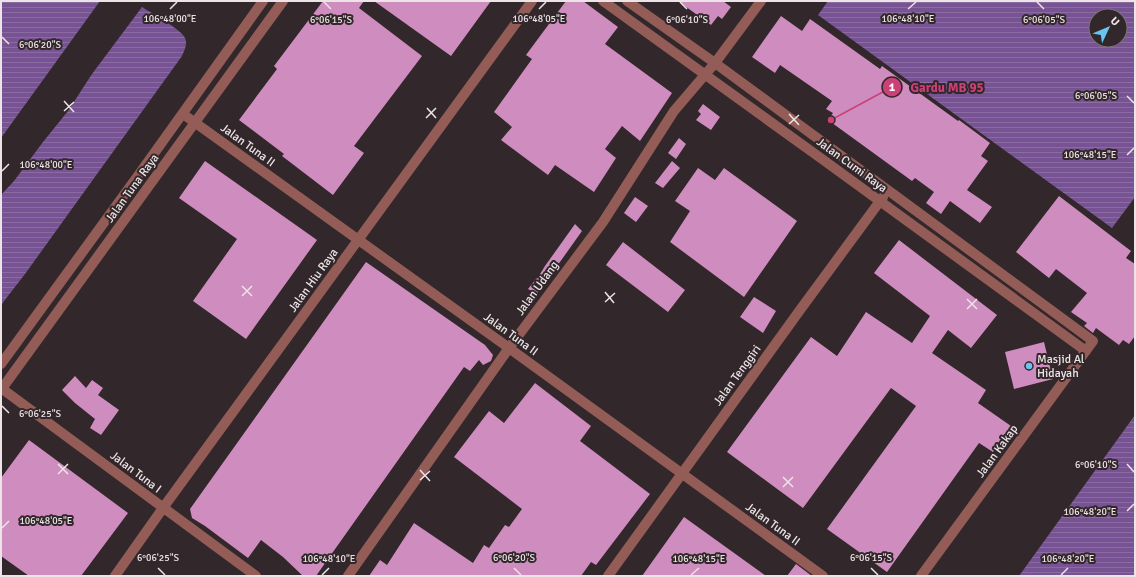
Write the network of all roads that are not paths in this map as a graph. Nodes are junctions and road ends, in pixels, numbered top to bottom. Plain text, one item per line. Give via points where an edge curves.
1 (283, 1) edge
2 (532, 1) edge
3 (603, 1) edge
4 (626, 1) edge
5 (761, 1) edge
6 (262, 3) edge
7 (617, 11) junction
8 (274, 13) junction
9 (659, 24) junction
10 (652, 36) junction
11 (715, 64) junction
12 (706, 75) junction
13 (183, 114) junction
14 (788, 117) junction
15 (195, 122) junction
16 (780, 128) junction
17 (888, 190) junction
18 (880, 201) junction
19 (358, 240) junction
20 (957, 241) junction
21 (949, 252) junction
22 (75, 263) junction
23 (87, 272) junction
24 (1093, 341) joint
25 (509, 348) junction
26 (1086, 351) junction
27 (1, 364) edge
28 (1, 389) edge
29 (681, 473) junction
30 (163, 508) junction
31 (115, 576) edge
32 (256, 576) edge
33 (348, 576) edge
34 (608, 576) edge
35 (824, 576) edge
36 (921, 576) edge

1 - 8 street, Jalan Tuna Raya
2 - 19 street, Jalan Hiu Raya
3 - 7 street, Jalan Cumi Raya
4 - 7 street via 628,11
4 - 9 street, Jalan Cumi Raya
5 - 11 street, Jalan Udang
6 - 8 street
6 - 13 street, Jalan Tuna Raya
7 - 10 street, Jalan Cumi Raya
8 - 15 street, Jalan Tuna Raya
9 - 10 street via 653,23 649,26 648,31
9 - 11 street, Jalan Cumi Raya
10 - 12 street, Jalan Cumi Raya
11 - 12 street, Jalan Udang
11 - 14 street, Jalan Cumi Raya
12 - 16 street, Jalan Cumi Raya
12 - 25 street, Jalan Udang via 674,111 603,222
13 - 15 street, Jalan Tuna II
13 - 22 street, Jalan Tuna Raya
14 - 16 street
14 - 17 street, Jalan Cumi Raya
15 - 19 street, Jalan Tuna II
15 - 23 street, Jalan Tuna Raya
16 - 18 street, Jalan Cumi Raya
17 - 18 street, Jalan Tenggiri
17 - 20 street, Jalan Cumi Raya
18 - 21 street, Jalan Cumi Raya
18 - 29 street, Jalan Tenggiri
19 - 25 street, Jalan Tuna II
19 - 30 street, Jalan Hiu Raya
20 - 21 street
20 - 24 street, Jalan Cumi Raya
21 - 26 street, Jalan Cumi Raya
22 - 23 street
22 - 27 street, Jalan Tuna Raya
23 - 28 street, Jalan Tuna Raya
24 - 26 street, Jalan Kakap
25 - 29 street, Jalan Tuna II
25 - 33 street, Jalan Udang
26 - 36 street, Jalan Kakap
28 - 30 street, Jalan Tuna I
29 - 34 street, Jalan Tenggiri
29 - 35 street, Jalan Tuna II
30 - 31 street, Jalan Hiu Raya
30 - 32 street, Jalan Tuna I

